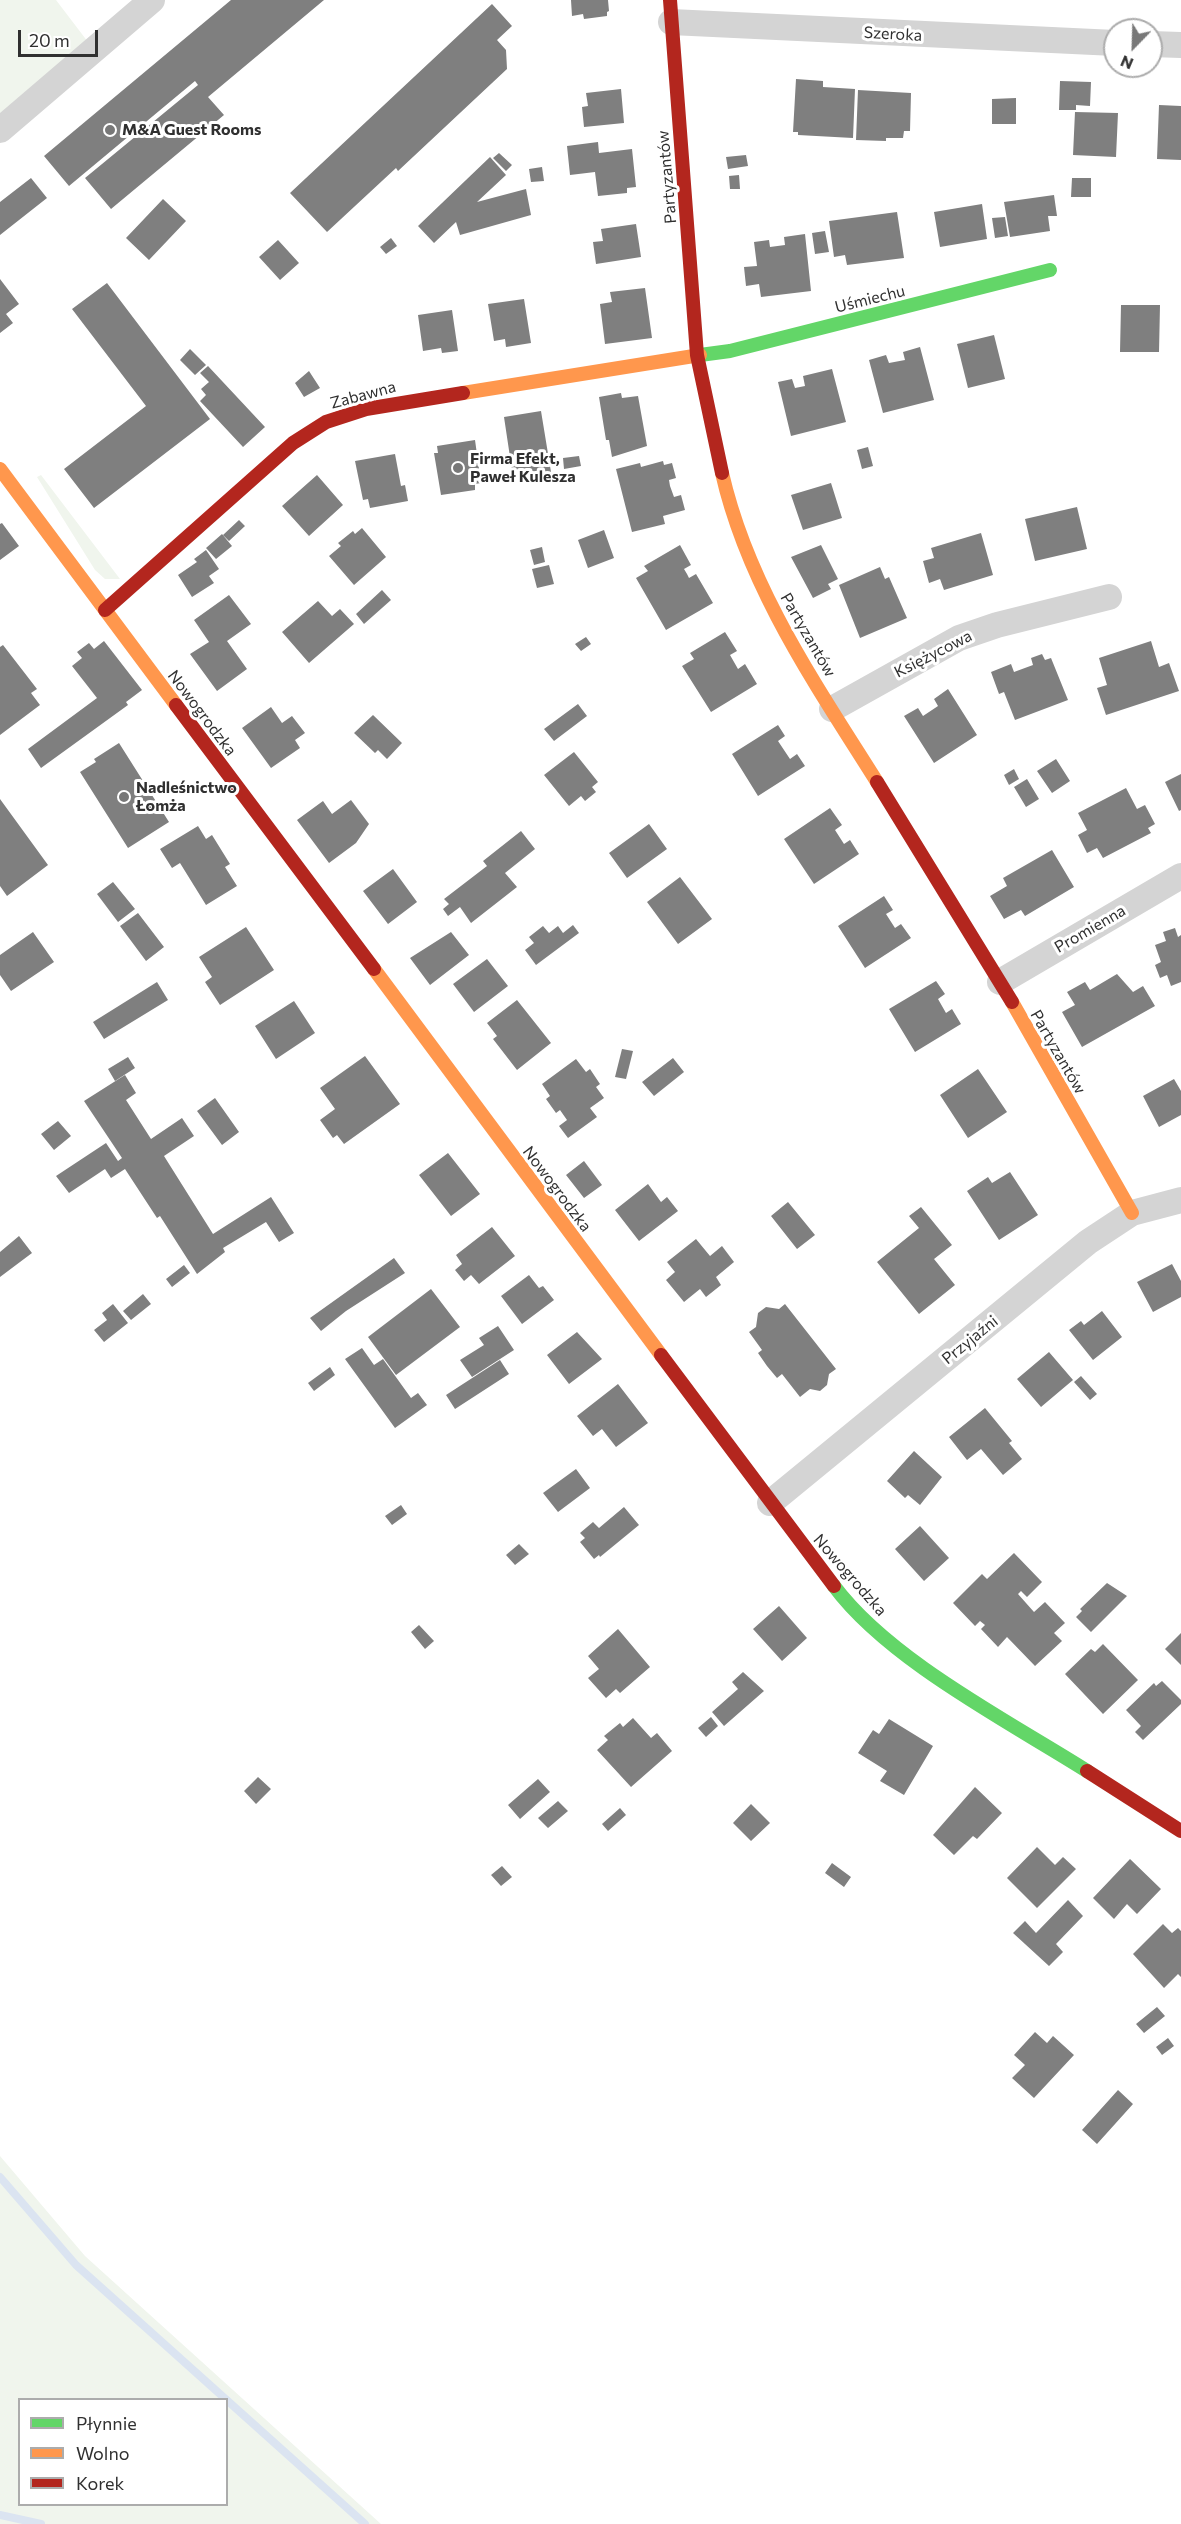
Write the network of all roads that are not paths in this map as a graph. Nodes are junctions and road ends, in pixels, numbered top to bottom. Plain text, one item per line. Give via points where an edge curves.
1 (152, 0) edge
2 (670, 11) edge
3 (1103, 43) edge
4 (1163, 44) edge
5 (1181, 45) edge
6 (0, 130) edge
7 (1050, 270) dead end
8 (697, 355) junction
9 (0, 469) edge
10 (1109, 597) dead end
11 (105, 610) junction
12 (832, 709) junction
13 (1181, 876) edge
14 (1000, 982) junction
15 (1181, 1200) edge
16 (1131, 1213) junction
17 (770, 1503) junction
18 (1181, 1831) edge

1 - 6 street
2 - 3 street, Szeroka
2 - 8 street, Partyzantów
4 - 5 street
7 - 8 street, Uśmiechu via 730,351
8 - 11 street, Zabawna via 403,401 326,422 293,442
8 - 12 street, Partyzantów via 724,480 746,548 776,615
9 - 11 street, Nowogrodzka
10 - 12 street, Księżycowa via 959,638
11 - 17 street, Nowogrodzka
12 - 14 street, Partyzantów
13 - 14 street, Promienna
14 - 16 street, Partyzantów
15 - 16 street, Przyjaźni
16 - 17 street, Przyjaźni via 1088,1242
17 - 18 street, Nowogrodzka via 840,1594 887,1640 947,1684

